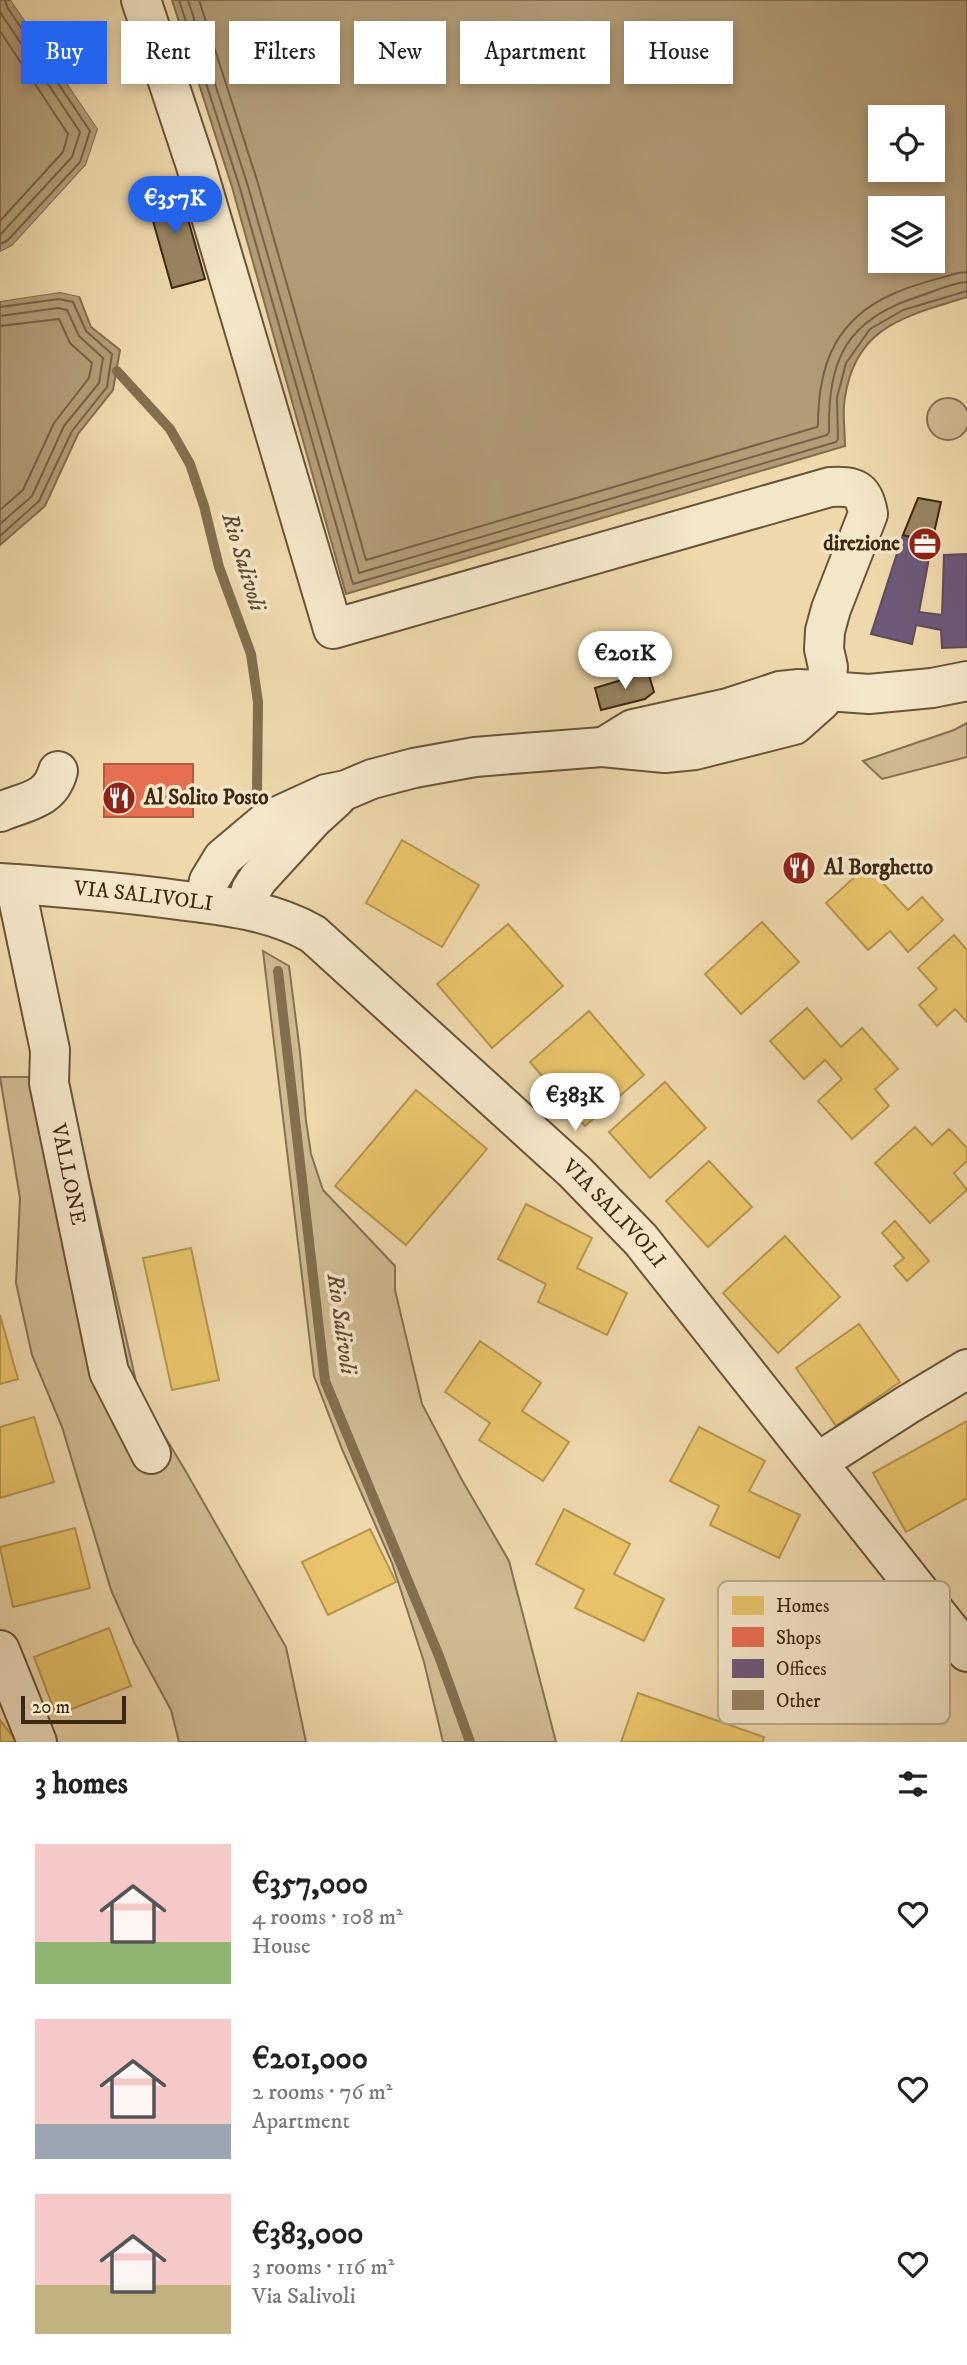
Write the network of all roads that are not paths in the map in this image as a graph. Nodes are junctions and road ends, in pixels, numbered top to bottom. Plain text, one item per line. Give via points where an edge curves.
1 (141, 0) edge
2 (967, 681) edge
3 (825, 691) junction
4 (58, 771) dead end
5 (346, 790) junction
6 (0, 812) edge
7 (7, 884) edge
8 (204, 903) junction
9 (245, 909) junction
10 (967, 1369) edge
11 (152, 1454) dead end
12 (818, 1462) junction
13 (911, 1581) edge
14 (950, 1630) edge
15 (0, 1650) edge
16 (967, 1652) edge
17 (37, 1742) edge

1 - 3 street via 196,166 333,629 830,486 850,486 866,499 868,514 825,631
2 - 3 street via 869,694
3 - 5 street via 821,701 794,725 695,750 665,753 602,747 475,757 414,768
4 - 6 street via 55,783 40,797
5 - 8 street via 326,794 267,821 223,858 209,881
5 - 9 street via 258,878
7 - 8 street, VIA SALIVOLI
7 - 11 street, VALLONE via 50,1050 49,1083 109,1372
8 - 9 street, VIA SALIVOLI
9 - 12 street, VIA SALIVOLI via 292,922 313,934 575,1172 641,1240
10 - 12 street
12 - 13 street, VIA SALIVOLI
14 - 16 street, VIA SALIVOLI
15 - 17 street

